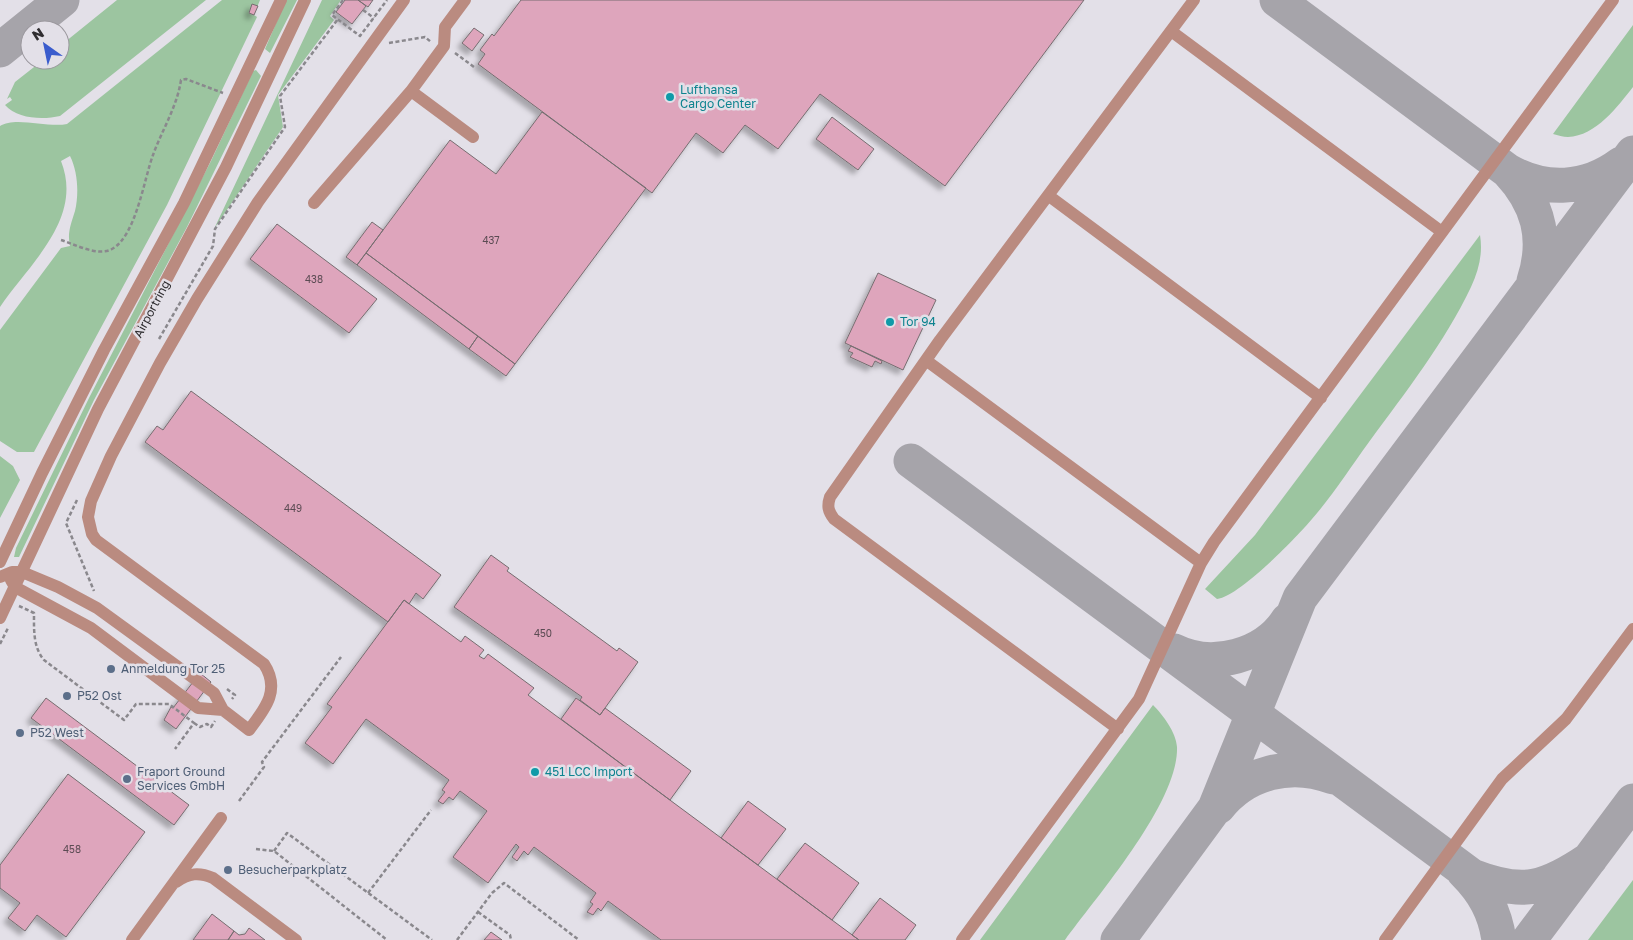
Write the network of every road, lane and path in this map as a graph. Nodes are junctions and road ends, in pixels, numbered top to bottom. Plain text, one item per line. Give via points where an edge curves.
1 (280, 0) edge
2 (305, 0) edge
3 (343, 0) edge
4 (387, 0) edge
5 (404, 0) edge
6 (465, 0) edge
7 (1194, 0) edge
8 (1613, 0) edge
9 (363, 10) dead end
10 (374, 18) junction
11 (338, 19) junction
12 (364, 30) junction
13 (1171, 31) junction
14 (375, 39) junction
15 (441, 49) junction
16 (474, 67) dead end
17 (411, 91) junction
18 (235, 96) junction
19 (473, 137) dead end
20 (1049, 196) junction
21 (314, 203) dead end
22 (1442, 232) junction
23 (61, 240) dead end
24 (159, 341) dead end
25 (927, 361) junction
26 (1321, 398) junction
27 (79, 496) dead end
28 (12, 536) junction
29 (0, 562) edge
30 (1201, 563) junction
31 (22, 572) junction
32 (4, 575) edge
33 (15, 587) junction
34 (58, 587) junction
35 (101, 596) dead end
36 (49, 604) junction
37 (19, 605) dead end
38 (5, 622) edge
39 (1633, 629) edge
40 (0, 644) edge
41 (341, 657) dead end
42 (219, 683) dead end
43 (224, 710) junction
44 (194, 723) junction
45 (1118, 729) junction
46 (174, 749) dead end
47 (239, 801) dead end
48 (431, 810) dead end
49 (221, 818) dead end
50 (256, 849) dead end
51 (274, 851) junction
52 (172, 885) junction
53 (368, 893) junction
54 (478, 912) junction
55 (574, 936) junction
56 (132, 940) edge
57 (296, 940) edge
58 (387, 940) edge
59 (432, 940) edge
60 (457, 940) edge
61 (511, 940) edge
62 (570, 940) edge
63 (579, 940) edge
64 (962, 940) edge
65 (1386, 940) edge

1 - 18 street, Airportring
2 - 31 street, Airportring via 226,167 98,410
3 - 11 path via 332,15
4 - 10 path
5 - 14 street
6 - 15 street via 445,27
7 - 13 street
8 - 22 street
9 - 10 path
10 - 12 path
11 - 12 path via 360,36
11 - 24 path via 280,96 285,128 215,230 213,246
12 - 14 path
13 - 20 street
13 - 22 street
14 - 15 path via 382,44 425,37
14 - 43 street via 294,150 221,260 160,363 91,501 88,517 96,540 264,664 269,672 272,694 270,702 249,730
15 - 16 path via 452,57 455,53
15 - 17 street
17 - 19 street
17 - 21 street
18 - 23 path via 182,80 179,97 151,159 142,196 123,237 113,249 104,252
18 - 28 street, Airportring via 184,203 104,350
20 - 25 street
20 - 26 street
22 - 26 street
25 - 30 street
25 - 45 street via 830,497 829,513
26 - 30 street
27 - 35 path via 66,523 93,590
28 - 29 street, Airportring
28 - 32 street
30 - 45 street via 1139,699
31 - 32 street
31 - 33 street, Airportring
31 - 34 street
32 - 33 street
33 - 36 street
33 - 38 street, Airportring
34 - 36 street
34 - 43 street via 98,608 202,683 214,693
36 - 43 street via 91,628 198,708
37 - 44 path via 34,614 34,634 39,654 44,660 124,720 136,704 169,704
38 - 40 path
39 - 65 street via 1566,719 1502,778
41 - 47 path via 262,762 264,767
42 - 43 path via 235,695
43 - 44 path via 211,727 207,724 200,727
44 - 46 path
45 - 64 street
48 - 53 path
49 - 52 street
50 - 51 path
51 - 53 path via 287,833
51 - 58 path
52 - 56 street
52 - 57 street via 190,874 205,874
53 - 59 path
54 - 55 path via 504,883
54 - 60 path
54 - 61 path via 510,935
55 - 62 path
55 - 63 path

